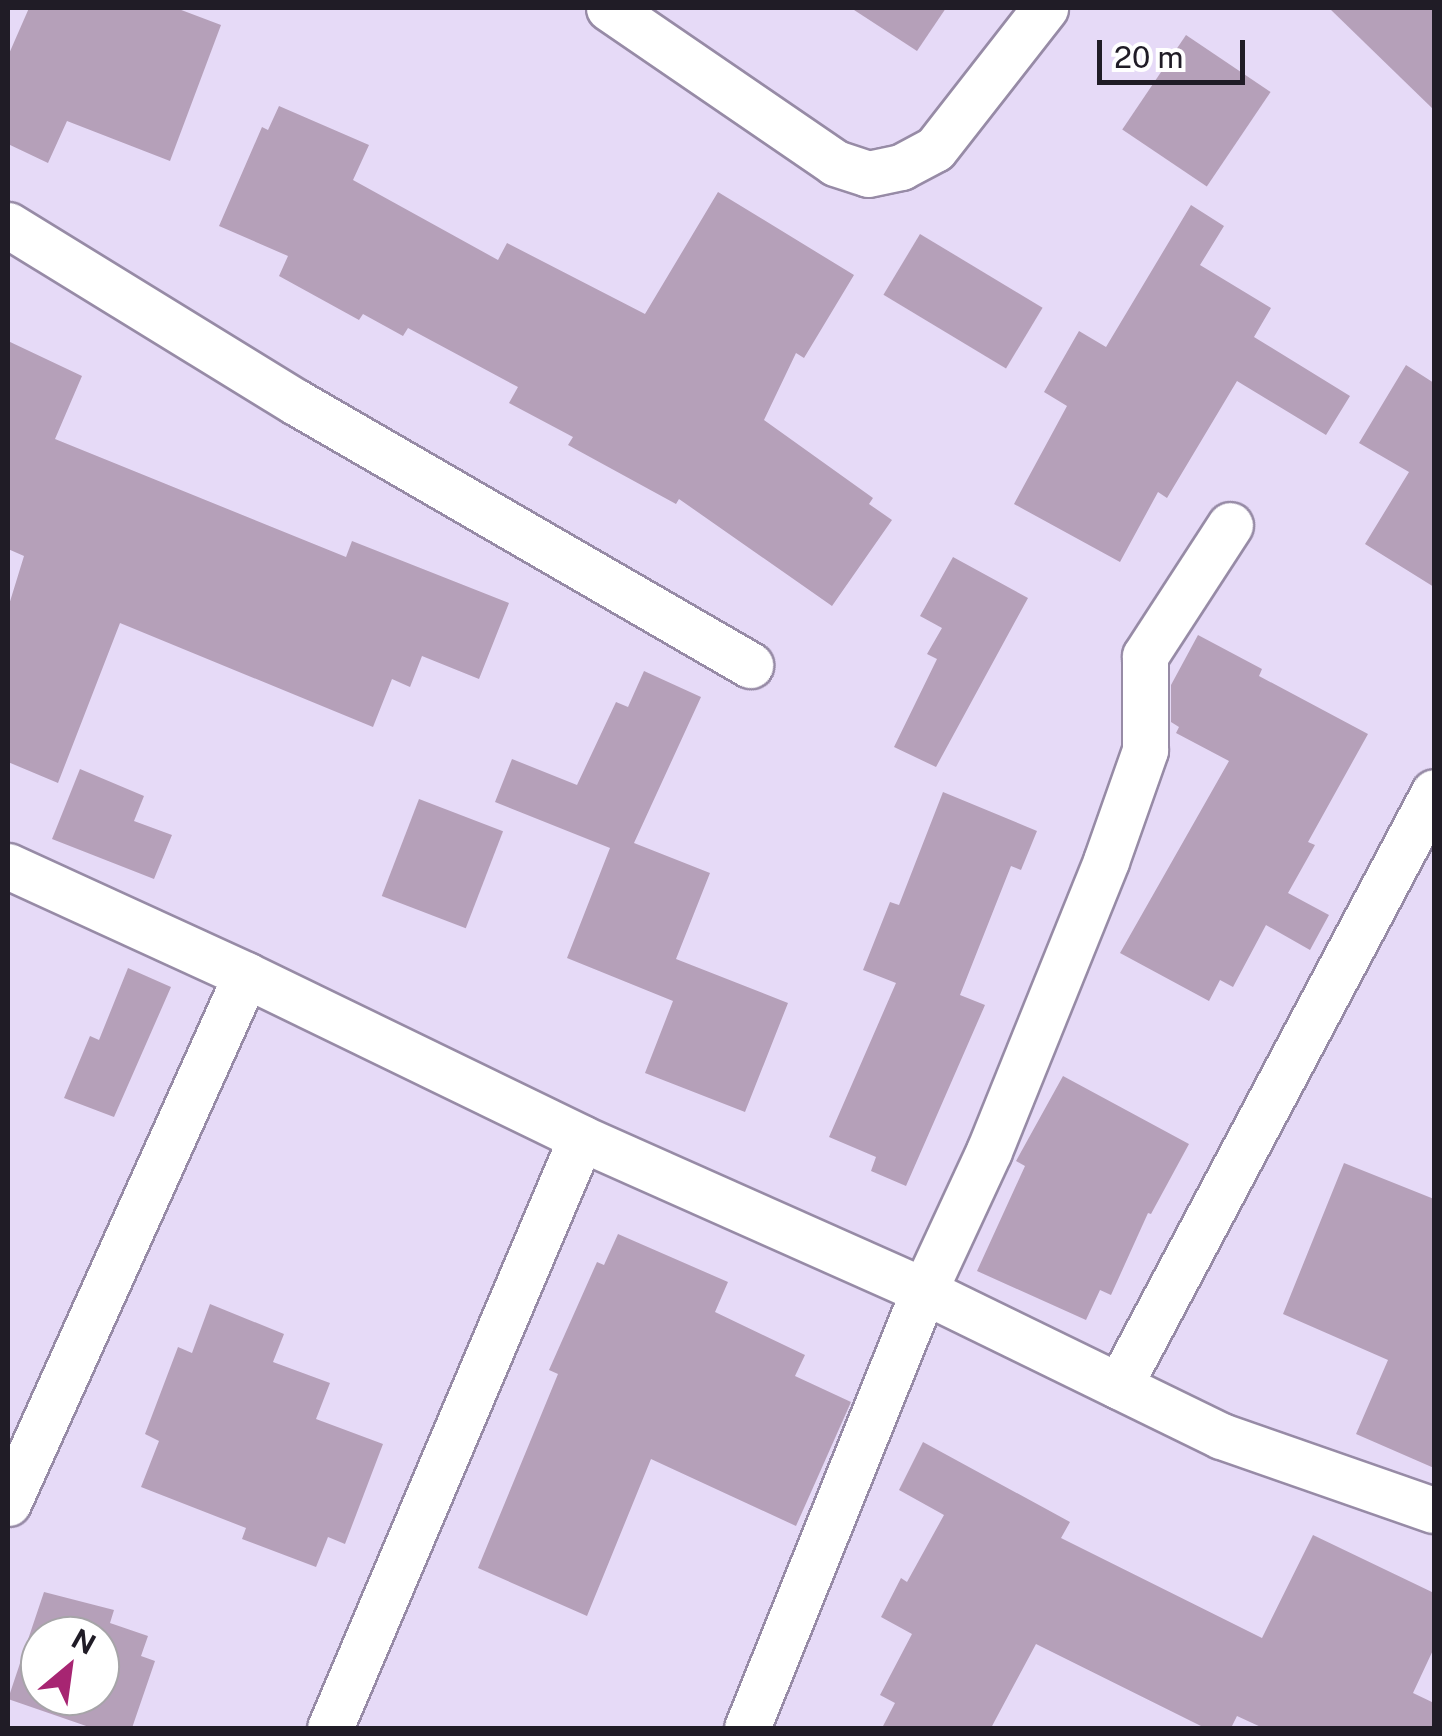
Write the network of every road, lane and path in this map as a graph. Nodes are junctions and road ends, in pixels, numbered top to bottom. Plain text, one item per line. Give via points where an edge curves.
1 (609, 8) edge
2 (1045, 8) edge
3 (8, 225) edge
4 (1230, 526) dead end
5 (750, 665) dead end
6 (1434, 792) edge
7 (8, 866) edge
8 (246, 975) junction
9 (581, 1138) junction
10 (924, 1291) junction
11 (1119, 1386) junction
12 (8, 1504) edge
13 (1434, 1510) edge
14 (330, 1728) edge
15 (747, 1728) edge

1 - 2 street via 834,163 868,174 935,149
3 - 5 street via 296,402
4 - 10 street via 1145,656 1145,750 989,1151
6 - 11 street
7 - 8 street
8 - 9 street
8 - 12 street
9 - 10 street
9 - 14 street
10 - 11 street
10 - 15 street
11 - 13 street via 1221,1436

